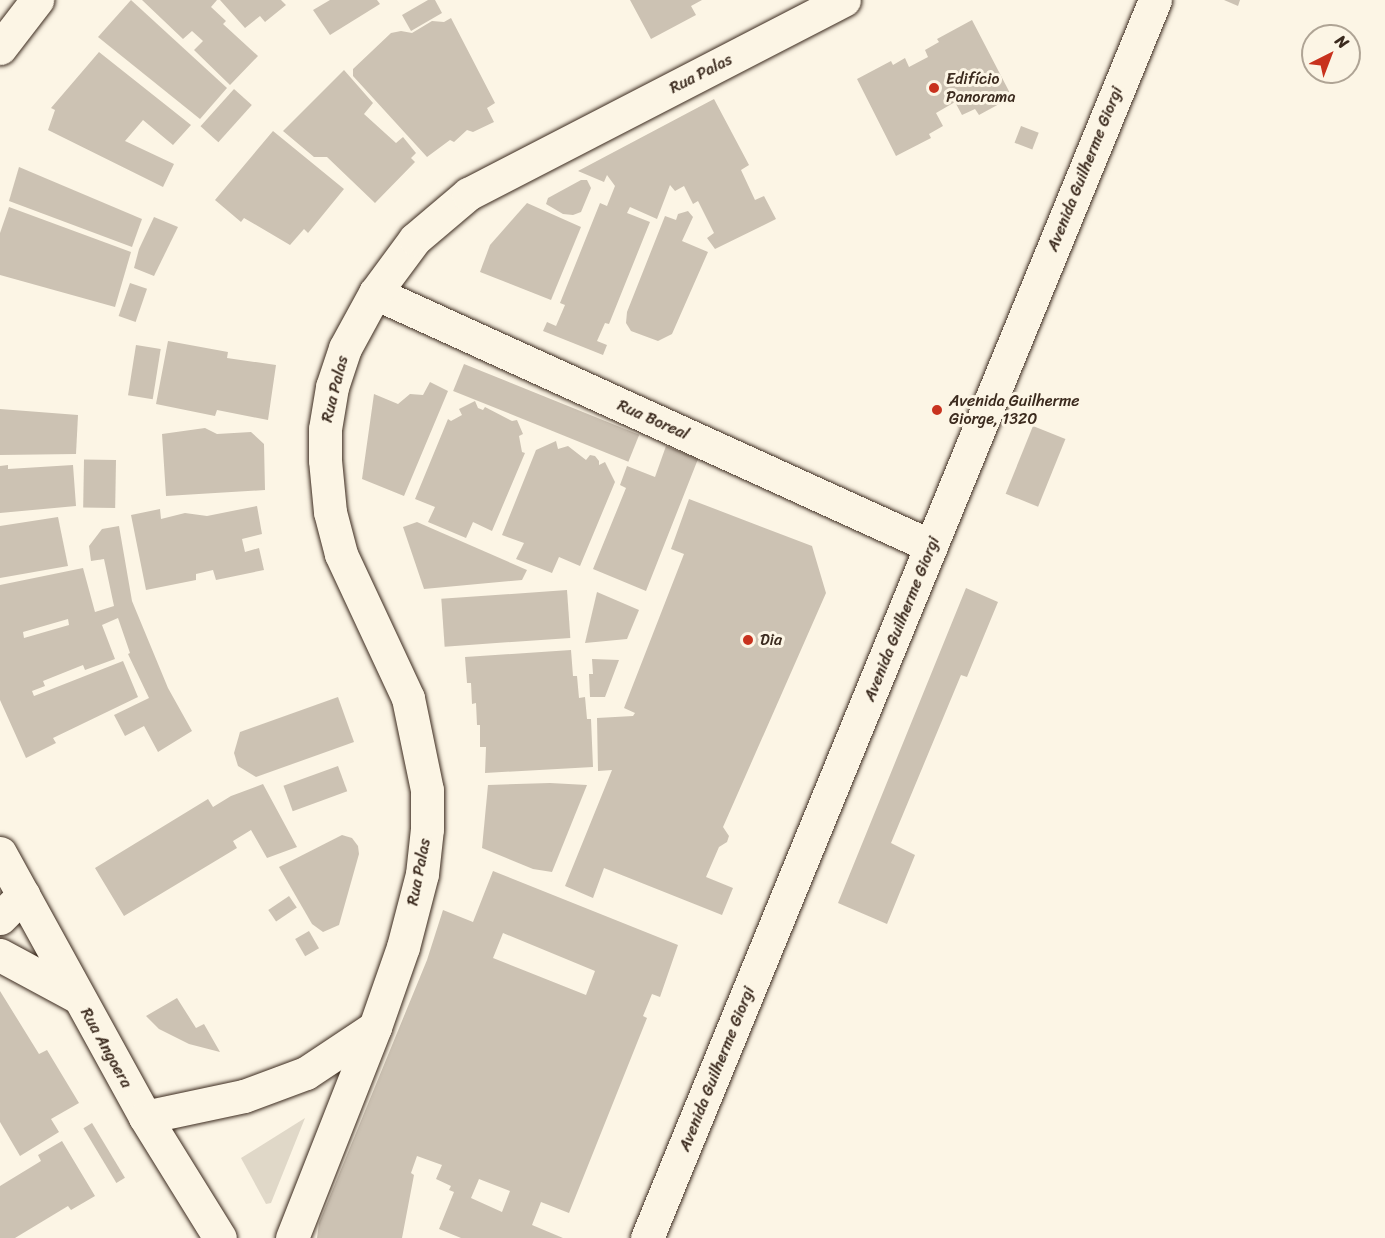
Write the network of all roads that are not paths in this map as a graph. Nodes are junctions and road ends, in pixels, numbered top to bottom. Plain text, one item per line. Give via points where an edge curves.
1 (37, 0) edge
2 (844, 0) edge
3 (1155, 0) edge
4 (0, 48) edge
5 (375, 293) junction
6 (932, 546) junction
7 (0, 853) edge
8 (23, 895) junction
9 (0, 918) edge
10 (0, 955) edge
11 (78, 997) junction
12 (375, 1027) junction
13 (145, 1118) junction
14 (220, 1238) edge
15 (292, 1238) edge
16 (647, 1238) edge

1 - 4 street
2 - 5 street, Rua Palas via 468,194 415,239
3 - 6 street, Avenida Guilherme Giorgi
5 - 6 street, Rua Boreal
5 - 12 street, Rua Palas via 345,348 332,387 325,429 330,512 341,554 408,698 427,790 427,829 415,901
6 - 16 street, Avenida Guilherme Giorgi
7 - 8 street, Rua Angoera
8 - 9 street
8 - 11 street, Rua Angoera
10 - 11 street
11 - 13 street, Rua Angoera
12 - 13 street via 306,1073 244,1096
12 - 15 street, Rua Palas
13 - 14 street, Rua Angoera

